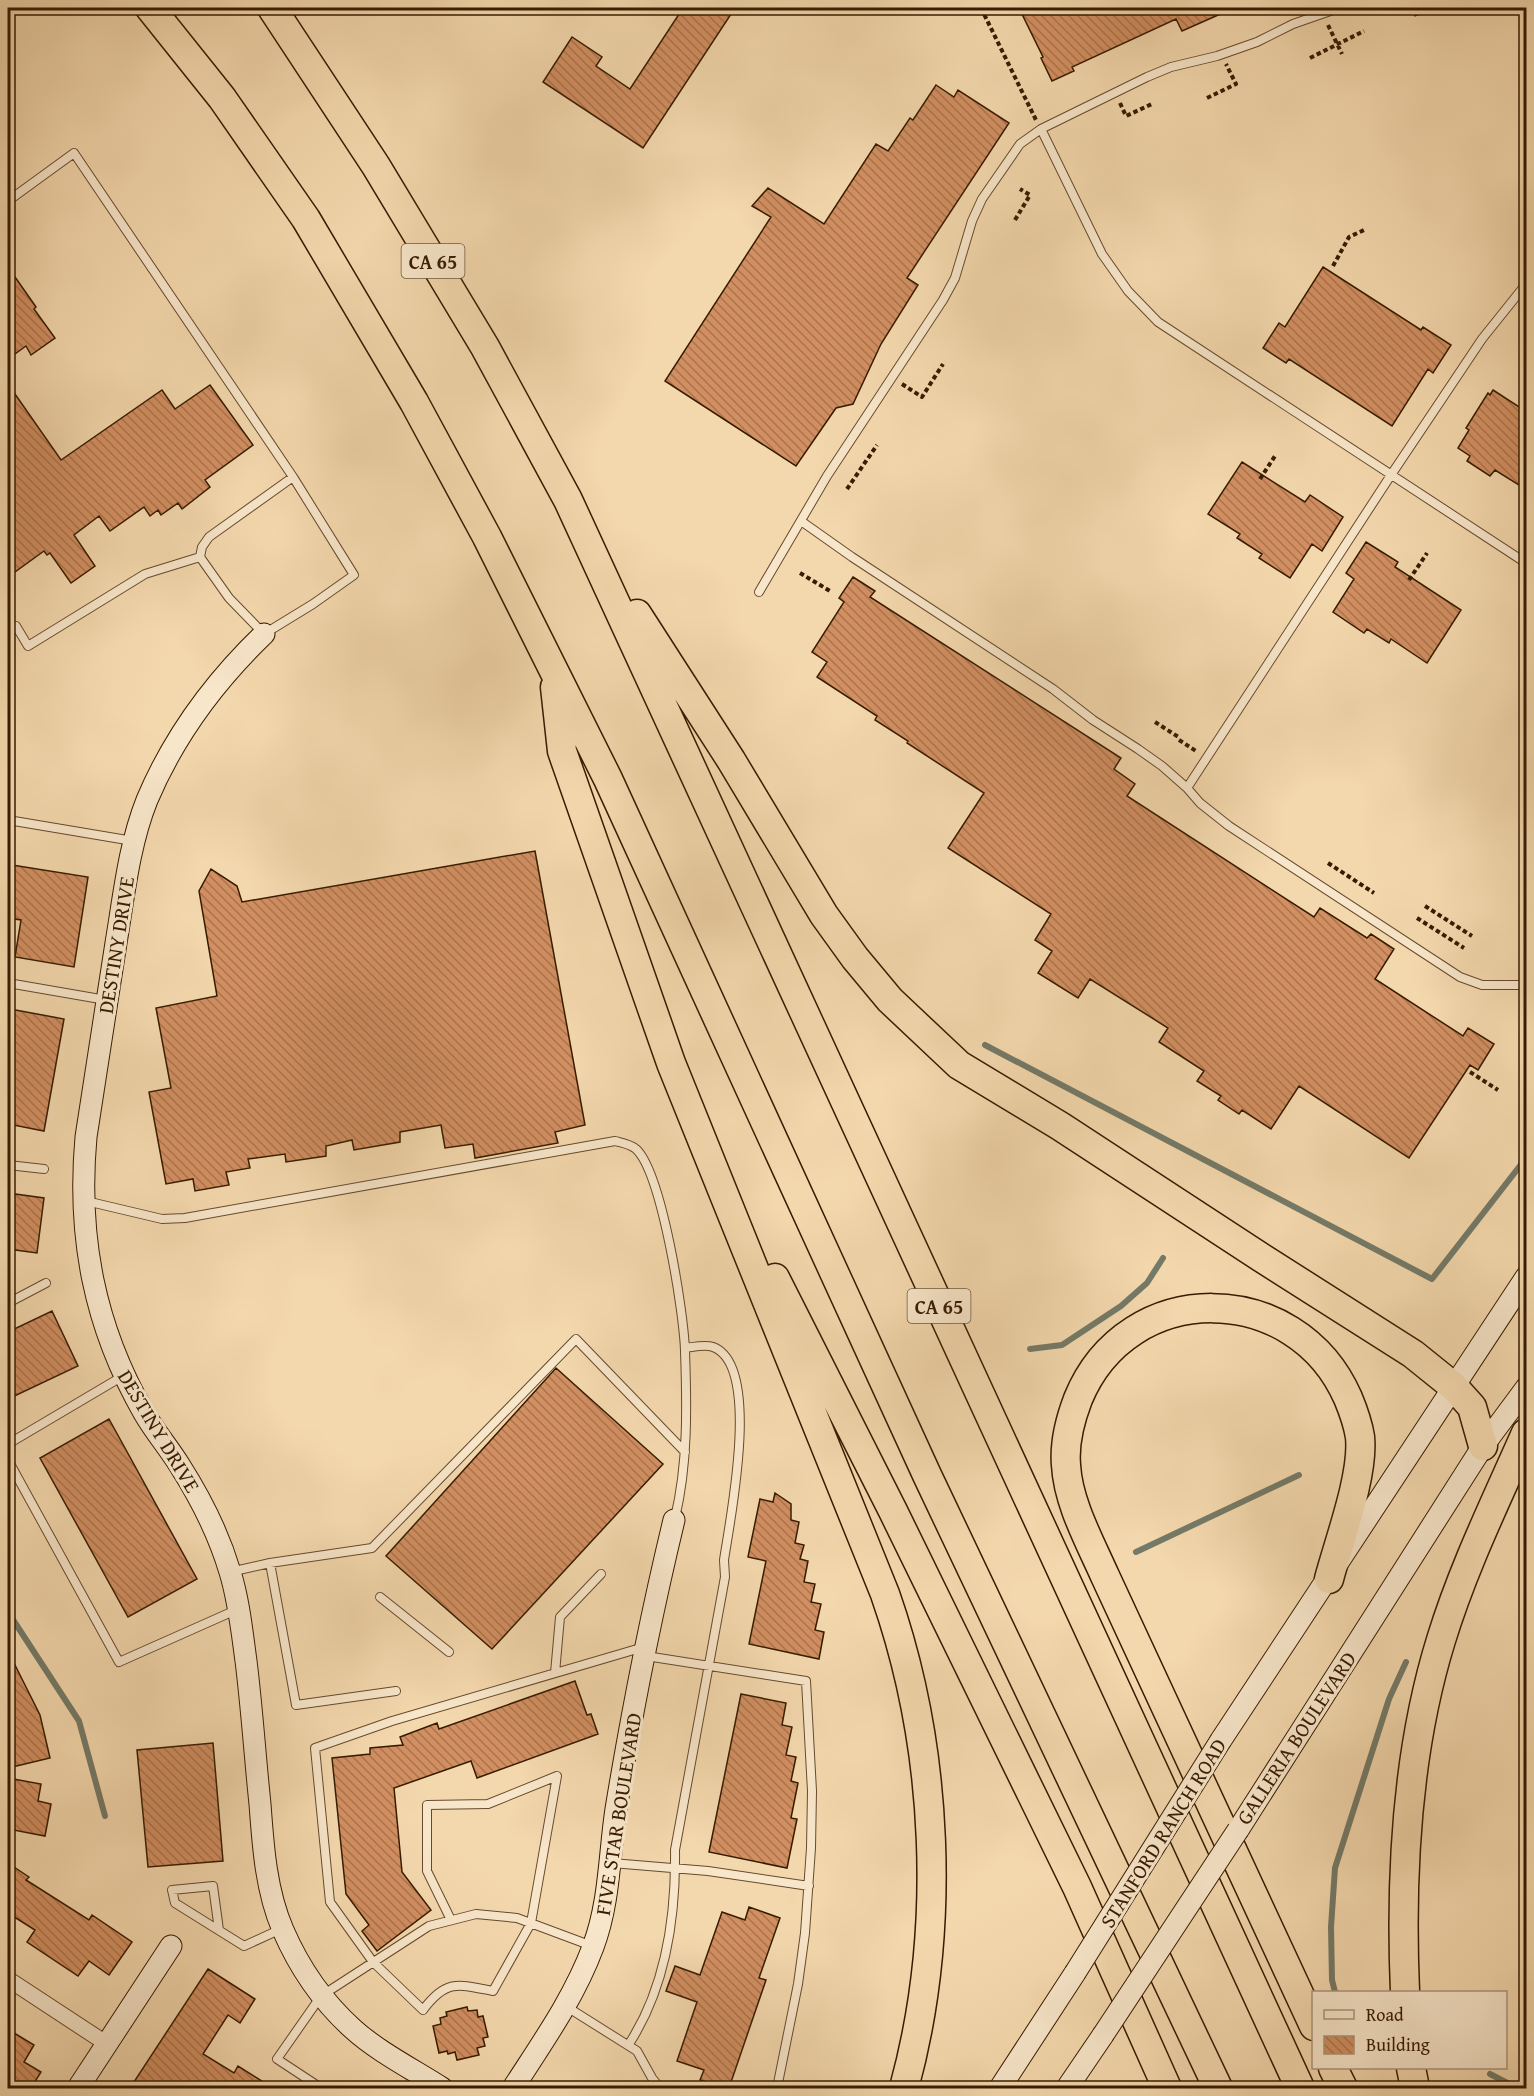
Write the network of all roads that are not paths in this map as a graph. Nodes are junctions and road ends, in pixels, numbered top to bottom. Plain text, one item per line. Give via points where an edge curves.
1 (150, 8) edge
2 (272, 8) edge
3 (1339, 8) edge
4 (1041, 129) junction
5 (8, 201) edge
6 (1527, 284) edge
7 (1390, 475) junction
8 (293, 477) junction
9 (801, 521) junction
10 (579, 524) junction
11 (200, 557) junction
12 (1527, 563) edge
13 (759, 592) dead end
14 (8, 632) edge
15 (264, 633) junction
16 (553, 670) junction
17 (1187, 788) junction
18 (8, 820) edge
19 (135, 842) junction
20 (8, 983) edge
21 (1527, 985) edge
22 (108, 1000) junction
23 (8, 1165) edge
24 (44, 1169) dead end
25 (723, 1195) junction
26 (84, 1201) junction
27 (1527, 1277) edge
28 (46, 1283) dead end
29 (8, 1303) edge
30 (686, 1348) junction
31 (124, 1375) junction
32 (1454, 1387) junction
33 (1527, 1388) edge
34 (1527, 1433) edge
35 (8, 1444) edge
36 (1483, 1446) junction
37 (685, 1452) junction
38 (8, 1460) edge
39 (674, 1520) joint
40 (270, 1563) junction
41 (230, 1572) junction
42 (601, 1574) dead end
43 (1329, 1579) junction
44 (380, 1597) dead end
45 (238, 1609) junction
46 (645, 1651) junction
47 (449, 1652) dead end
48 (709, 1666) junction
49 (555, 1673) junction
50 (396, 1691) dead end
51 (610, 1863) junction
52 (675, 1868) junction
53 (809, 1886) junction
54 (452, 1920) junction
55 (531, 1923) junction
56 (282, 1928) junction
57 (219, 1930) junction
58 (171, 1946) dead end
59 (594, 1947) junction
60 (373, 1962) junction
61 (8, 1978) edge
62 (1405, 1991) edge
63 (321, 1996) junction
64 (566, 2006) junction
65 (1312, 2022) edge
66 (107, 2043) junction
67 (629, 2044) junction
68 (1334, 2069) edge
69 (1411, 2069) edge
70 (78, 2088) edge
71 (321, 2088) edge
72 (442, 2088) edge
73 (513, 2088) edge
74 (660, 2088) edge
75 (777, 2088) edge
76 (904, 2088) edge
77 (1000, 2088) edge
78 (1067, 2088) edge
79 (1167, 2088) edge
80 (1218, 2088) edge
81 (1300, 2088) edge
82 (1343, 2088) edge
83 (1415, 2088) edge

1 - 16 highway via 222,98 312,229 420,412
2 - 10 highway, CA 65 via 376,166 485,347
3 - 4 lane via 1221,55 1171,67
4 - 7 lane via 1102,254 1147,311 1170,331
4 - 9 lane via 1020,144 982,199 955,278 943,300
5 - 8 lane via 74,153
6 - 7 lane via 1482,339
7 - 12 lane
7 - 17 lane
8 - 11 lane via 209,537
8 - 15 lane via 354,575
9 - 13 lane
9 - 17 lane via 1053,689
10 - 32 highway via 731,760 824,915 890,1000 959,1065 1413,1354
10 - 81 highway, CA 65
11 - 14 lane via 145,574 28,646 16,626
11 - 15 lane via 229,598
15 - 19 street, DESTINY DRIVE via 216,684 189,721 146,802
16 - 25 highway via 562,751 671,1064
16 - 80 highway via 608,778 932,1485
17 - 21 lane via 1224,822 1460,977 1482,985
18 - 19 lane
19 - 22 street, DESTINY DRIVE
20 - 22 lane
22 - 26 street, DESTINY DRIVE via 87,1137
23 - 24 lane
25 - 76 highway via 885,1594 904,1655 925,1773 931,1888 922,2000
25 - 79 highway via 775,1278 893,1510 1077,1887
26 - 30 lane via 162,1219 185,1218 627,1143 644,1161 664,1220
26 - 31 street, DESTINY DRIVE via 90,1269
27 - 32 street
28 - 29 lane
30 - 37 lane
30 - 48 lane via 713,1347 721,1352 734,1369 739,1388 739,1459 725,1577
31 - 35 lane
31 - 41 street, DESTINY DRIVE via 200,1500
32 - 36 highway via 1472,1407
32 - 43 street
33 - 36 street, GALLERIA BOULEVARD
34 - 62 highway via 1488,1515 1456,1596 1427,1690 1405,1847
36 - 78 street, GALLERIA BOULEVARD, bridge
37 - 39 lane via 682,1490
37 - 40 lane via 576,1340 372,1548
38 - 45 lane via 119,1662
39 - 46 street, FIVE STAR BOULEVARD
40 - 41 lane
40 - 50 lane via 296,1705
41 - 45 street, DESTINY DRIVE
42 - 49 lane via 560,1617
43 - 65 highway via 1359,1469 1360,1438 1340,1381 1321,1355 1275,1321 1224,1308 1200,1307 1178,1312 1139,1327 1119,1342 1093,1370 1073,1412 1066,1448 1069,1484 1110,1587
43 - 77 street, STANFORD RANCH ROAD, bridge via 1221,1740
44 - 47 lane
45 - 56 street, DESTINY DRIVE via 262,1839
46 - 48 lane
46 - 49 lane
46 - 51 street, FIVE STAR BOULEVARD via 616,1808
48 - 52 lane
48 - 53 lane via 806,1681 813,1791
49 - 60 lane via 315,1748 330,1902
51 - 52 lane
51 - 59 street, FIVE STAR BOULEVARD via 603,1917
52 - 53 lane
52 - 67 lane via 672,1923 666,1950 641,2026
53 - 75 lane via 798,1984
54 - 55 lane via 476,1914
54 - 55 lane via 427,1871 427,1805 488,1804 557,1776
54 - 60 lane via 429,1926
55 - 59 lane
55 - 60 lane via 493,1992 460,1984 436,1993 423,2010
56 - 57 lane via 244,1946
56 - 63 street, DESTINY DRIVE
57 - 57 lane via 175,1903 172,1890 213,1886
58 - 66 street
59 - 64 street, FIVE STAR BOULEVARD
60 - 63 lane
61 - 66 street
63 - 71 lane via 277,2059
63 - 72 street, DESTINY DRIVE via 355,2031
64 - 67 lane
64 - 73 street, FIVE STAR BOULEVARD
66 - 70 street
67 - 74 lane via 638,2051
68 - 82 highway
69 - 83 highway

